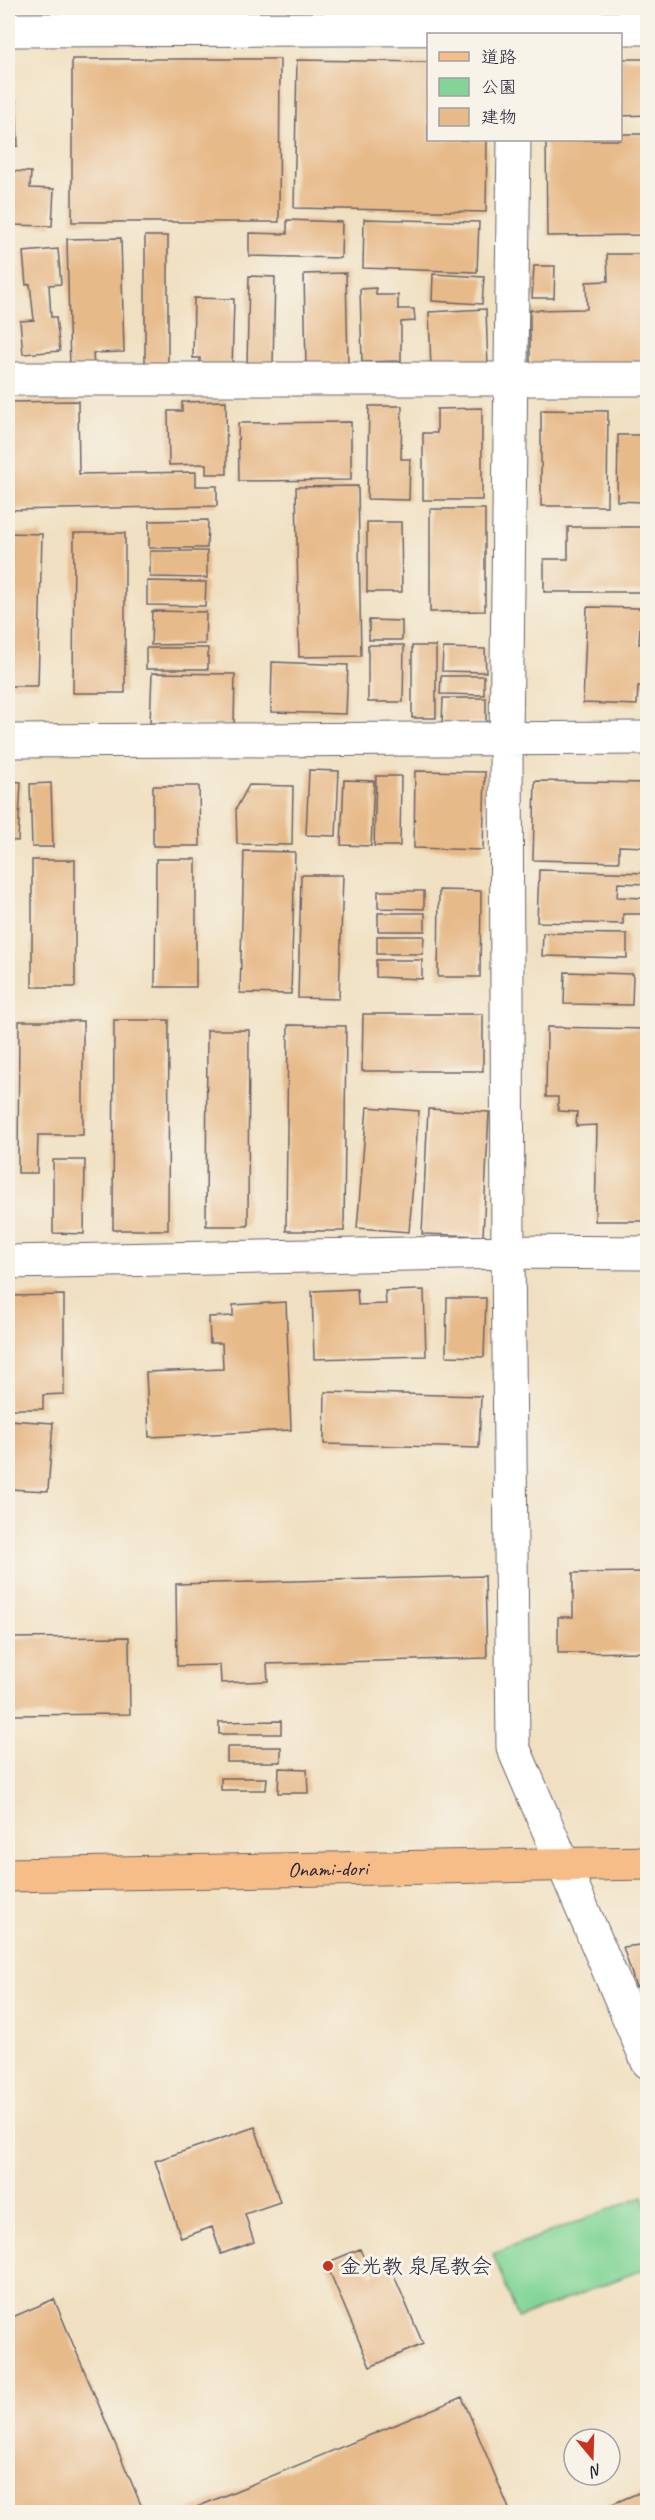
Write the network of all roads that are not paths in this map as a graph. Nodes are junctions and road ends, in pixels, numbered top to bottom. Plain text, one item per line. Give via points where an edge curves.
1 (514, 23) edge
2 (648, 28) edge
3 (8, 30) edge
4 (514, 141) edge
5 (8, 378) edge
6 (648, 379) edge
7 (512, 380) junction
8 (507, 738) junction
9 (648, 738) edge
10 (8, 741) edge
11 (507, 1252) junction
12 (648, 1253) edge
13 (8, 1262) edge
14 (562, 1863) junction
15 (648, 1863) edge
16 (8, 1875) edge
17 (648, 2062) edge

1 - 2 street
1 - 3 street
4 - 7 street
5 - 7 street
6 - 7 street
7 - 8 street
8 - 9 street
8 - 10 street
8 - 11 street
11 - 12 street
11 - 13 street
11 - 14 street via 513,1747
14 - 15 main road, Onami-dori
14 - 16 main road, Onami-dori
14 - 17 street

